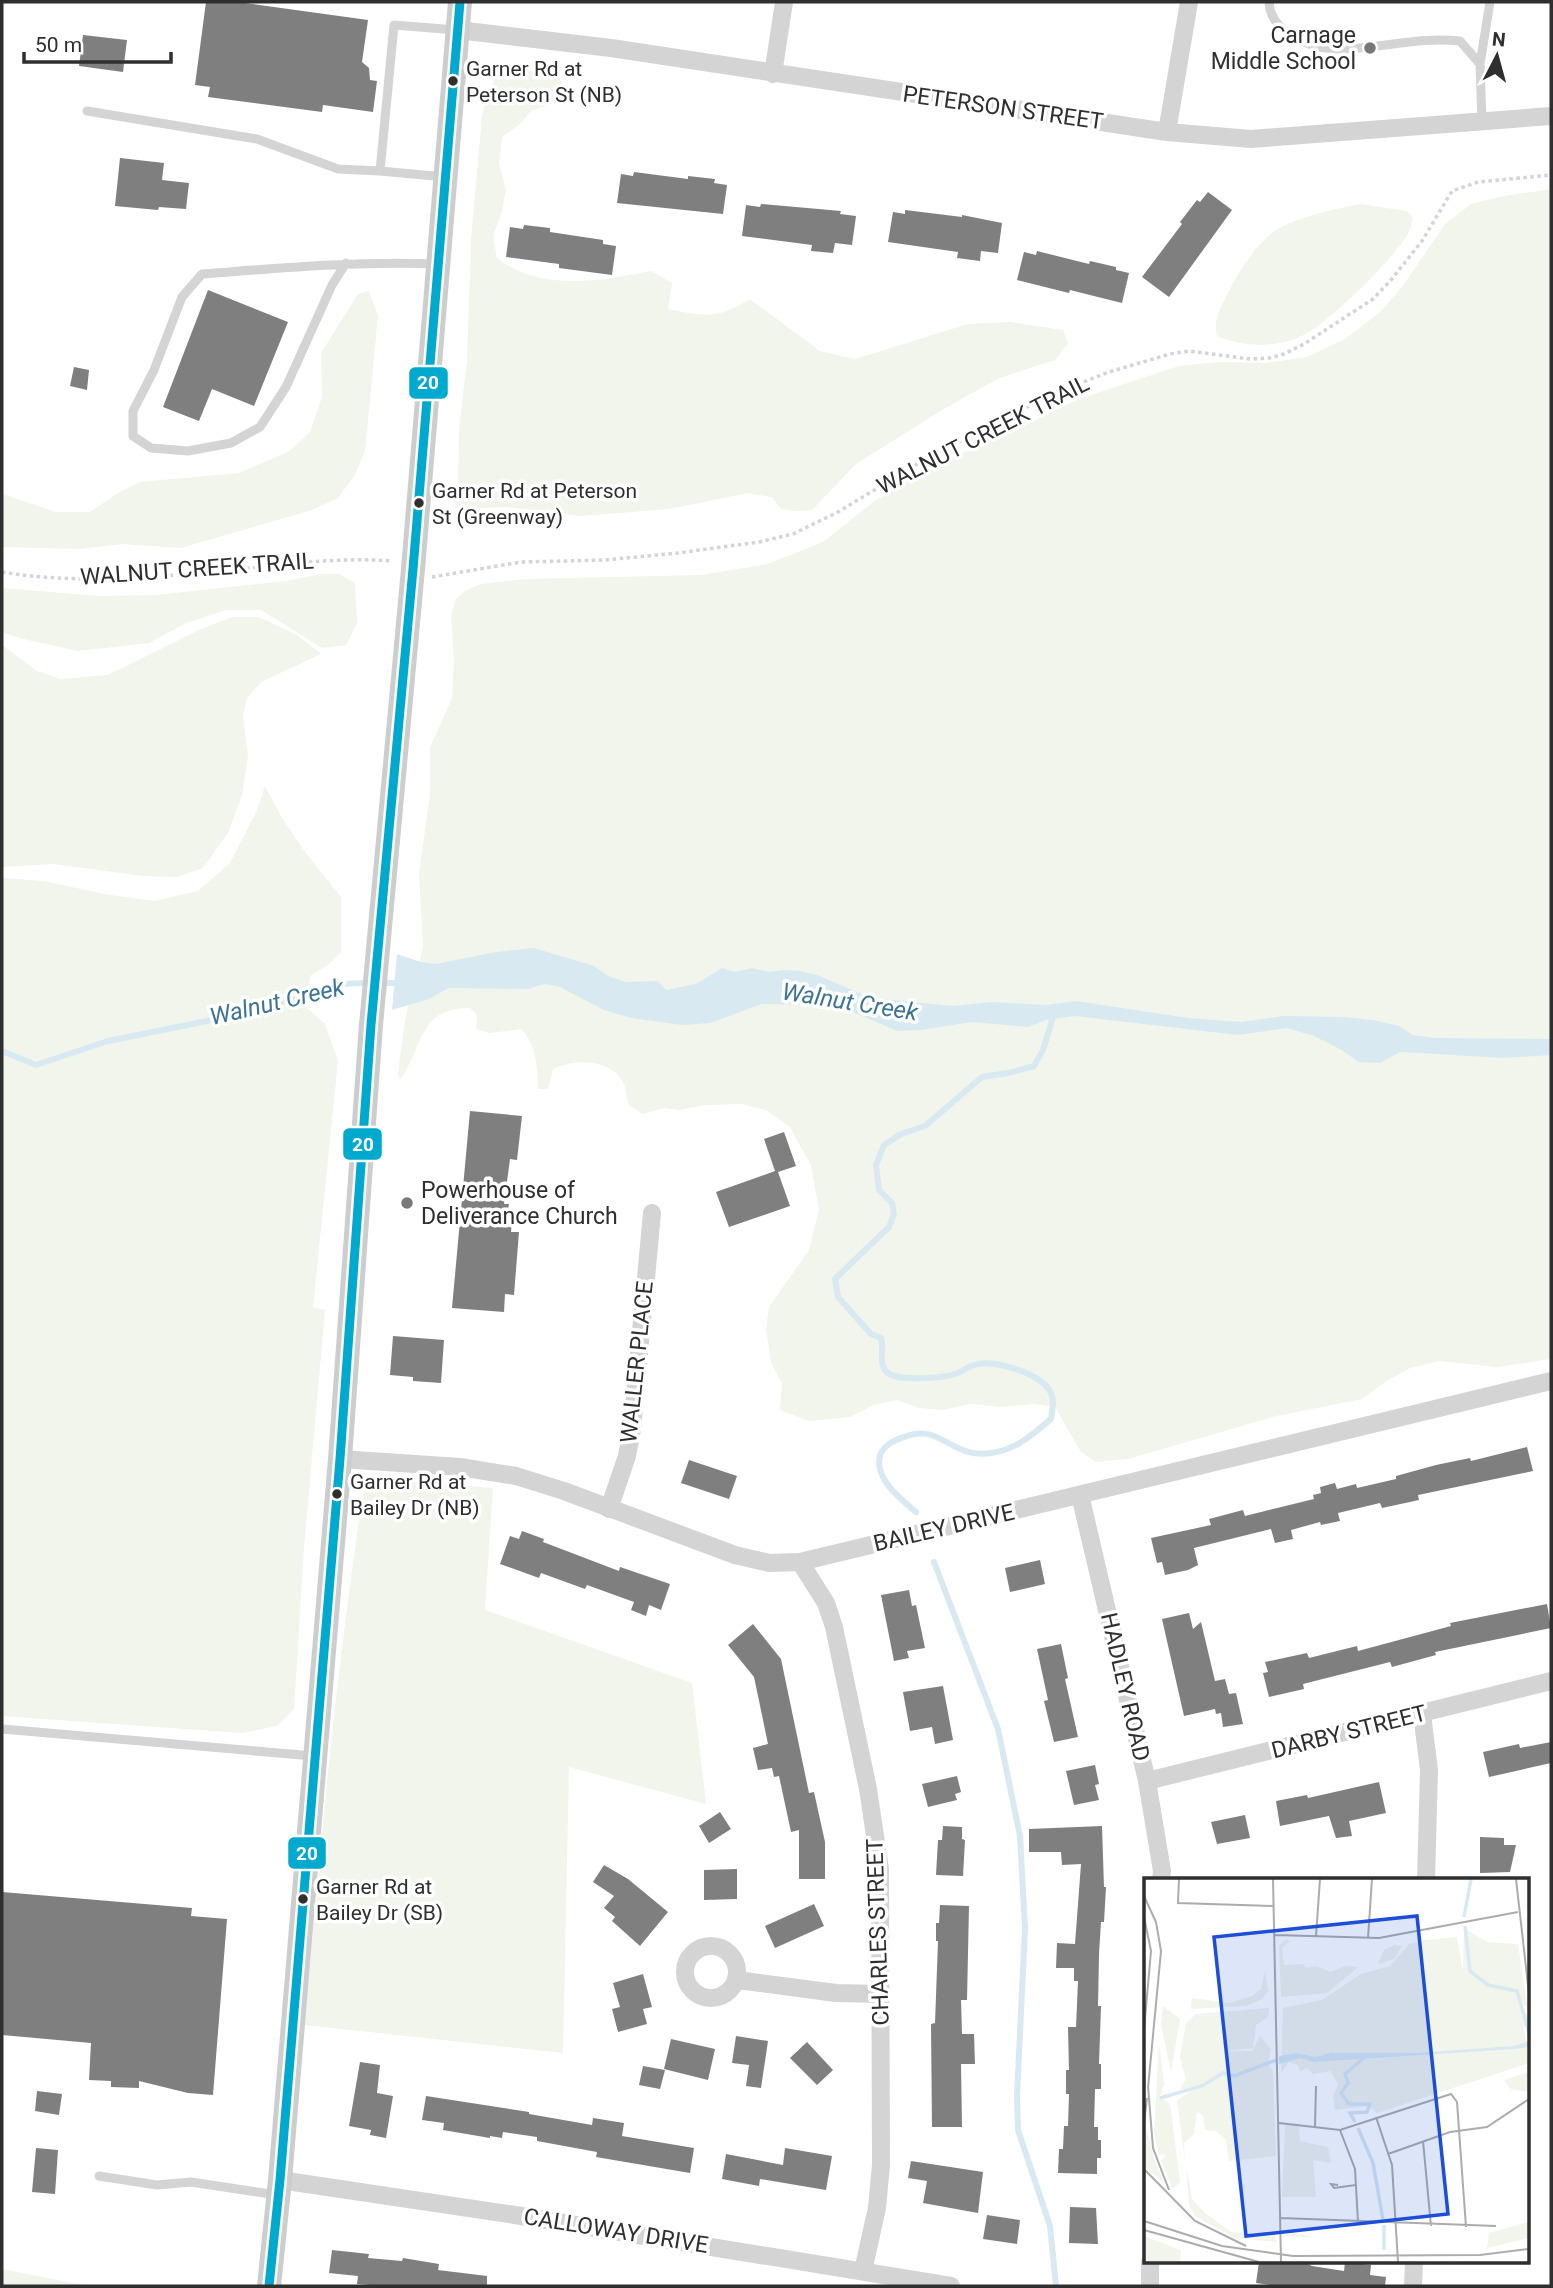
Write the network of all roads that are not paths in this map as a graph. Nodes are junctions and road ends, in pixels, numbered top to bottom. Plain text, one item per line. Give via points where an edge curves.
1 (460, 2) edge
2 (784, 2) edge
3 (1189, 2) edge
4 (1269, 2) edge
5 (1490, 2) edge
6 (458, 30) junction
7 (1480, 64) junction
8 (773, 74) junction
9 (87, 111) dead end
10 (1551, 116) edge
11 (1482, 122) junction
12 (1167, 132) junction
13 (380, 171) junction
14 (446, 177) junction
15 (346, 263) junction
16 (439, 265) junction
17 (652, 1213) dead end
18 (1551, 1381) edge
19 (340, 1459) junction
20 (1080, 1495) junction
21 (609, 1508) junction
22 (800, 1562) junction
23 (1551, 1681) edge
24 (1422, 1714) junction
25 (2, 1729) edge
26 (315, 1756) junction
27 (1147, 1781) junction
28 (1161, 1878) edge
29 (1426, 1878) edge
30 (737, 1980) dead end
31 (881, 1994) junction
32 (99, 2176) dead end
33 (279, 2188) junction
34 (1150, 2264) edge
35 (1414, 2264) edge
36 (863, 2271) junction
37 (269, 2286) edge
38 (951, 2286) edge
39 (1150, 2286) edge
40 (1413, 2286) edge

1 - 6 main road
2 - 8 street
3 - 12 street
4 - 7 lane via 1269,11 1279,25 1311,46 1334,49 1436,38 1460,41
5 - 7 lane
6 - 8 street, PETERSON STREET
6 - 13 lane via 394,25
6 - 14 main road
7 - 11 lane
8 - 12 street, PETERSON STREET
9 - 13 lane via 257,139 338,169
10 - 11 street, PETERSON STREET
11 - 12 street, PETERSON STREET via 1251,139
13 - 14 lane
14 - 16 main road
15 - 15 lane via 202,274 182,297 133,411 133,436 151,448 188,451 231,443 260,427 286,387
15 - 16 lane
16 - 19 main road via 378,930
17 - 21 street, WALLER PLACE via 632,1429
18 - 20 street, BAILEY DRIVE
19 - 21 street, BAILEY DRIVE via 486,1470 528,1479
19 - 26 main road
20 - 22 street, BAILEY DRIVE
20 - 27 street, HADLEY ROAD
21 - 22 street, BAILEY DRIVE via 735,1555 769,1563
22 - 31 street, CHARLES STREET via 826,1603 834,1627 875,1827
23 - 24 street, DARBY STREET
24 - 27 street, DARBY STREET
24 - 29 street via 1429,1770
25 - 26 lane
26 - 33 main road
27 - 28 street, HADLEY ROAD
30 - 31 street
31 - 36 street, CHARLES STREET via 881,2165
32 - 33 lane via 157,2185 191,2182
33 - 36 street, CALLOWAY DRIVE via 515,2215
33 - 37 main road
34 - 39 street
35 - 40 street
36 - 38 street, CALLOWAY DRIVE

